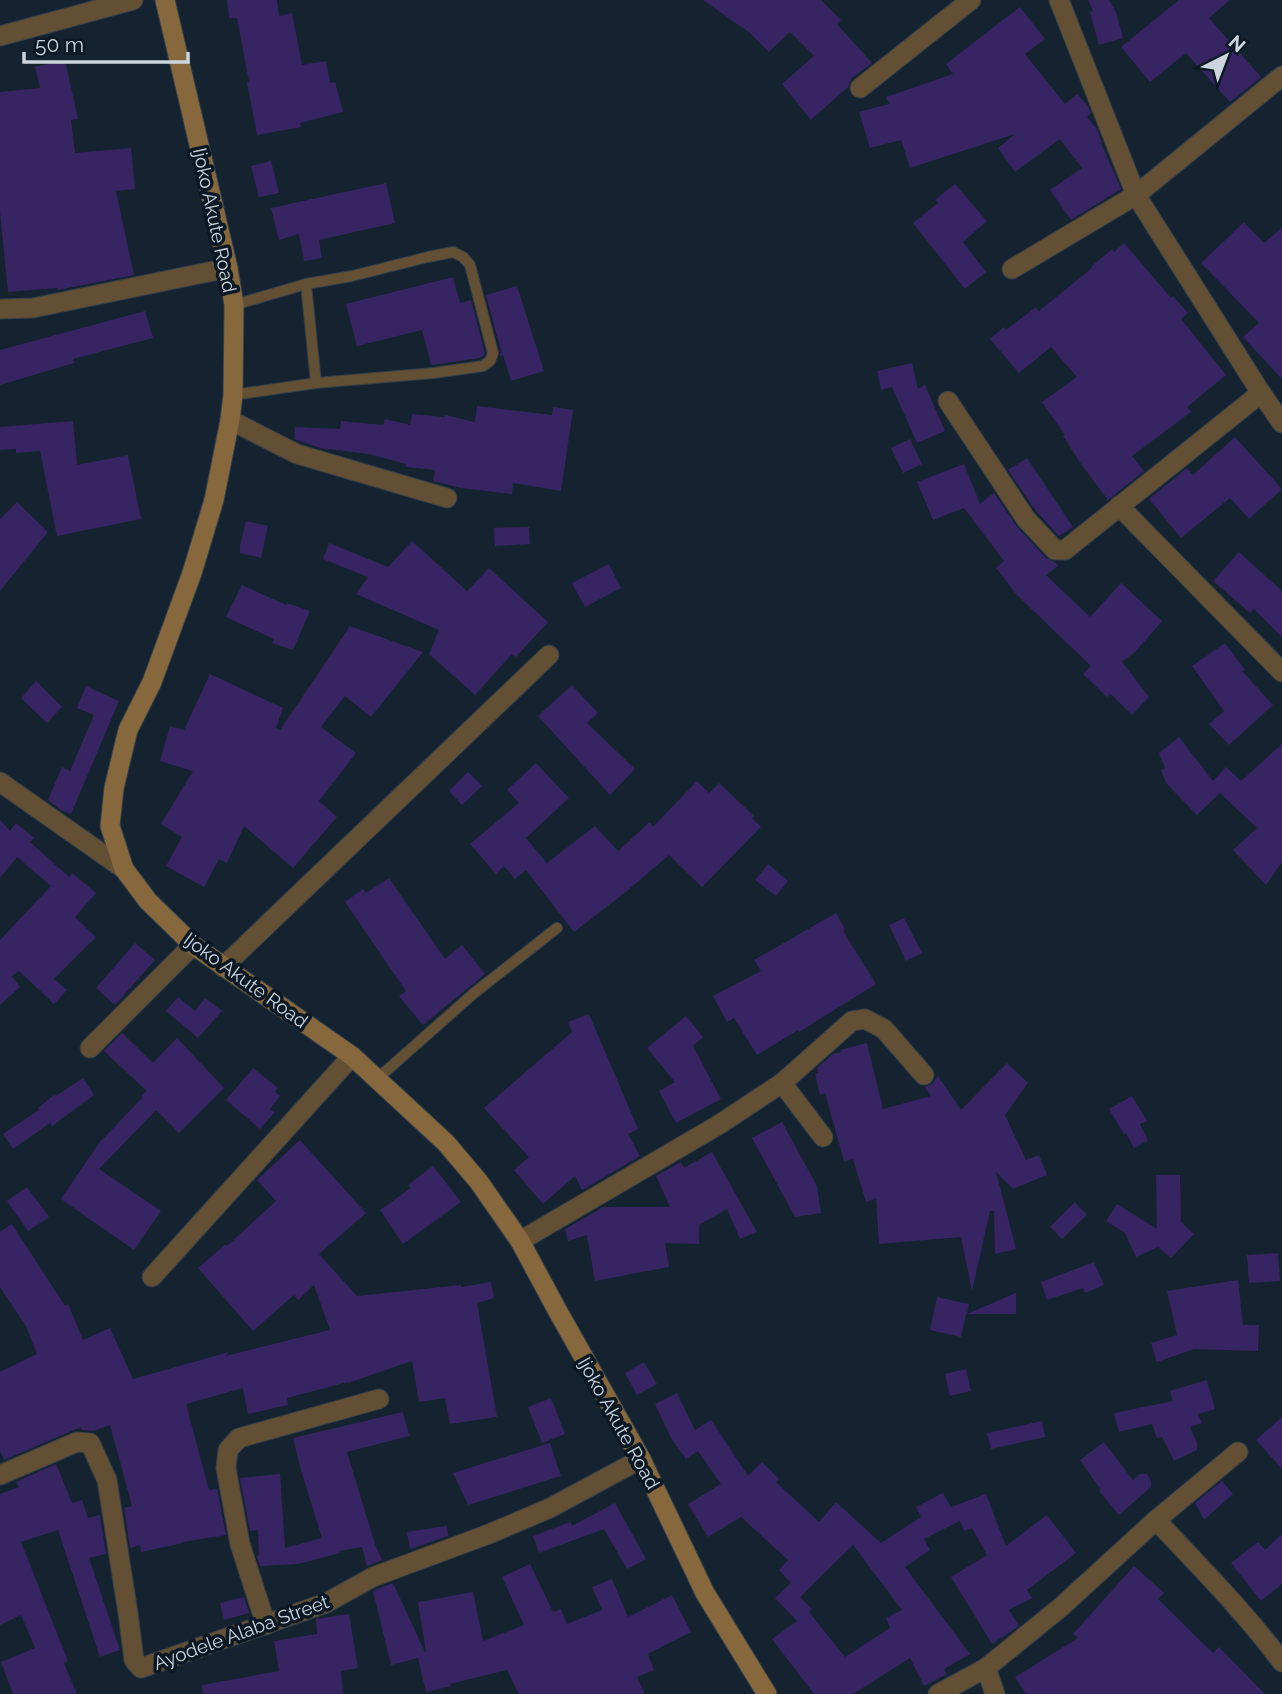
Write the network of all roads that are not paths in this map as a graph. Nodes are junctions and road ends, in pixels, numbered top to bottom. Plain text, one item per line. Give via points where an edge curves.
1 (133, 0) edge
2 (165, 0) edge
3 (971, 0) edge
4 (1059, 0) edge
5 (0, 36) edge
6 (1282, 76) edge
7 (860, 88) dead end
8 (1136, 195) junction
9 (228, 268) junction
10 (1012, 269) dead end
11 (306, 285) junction
12 (234, 305) junction
13 (0, 309) edge
14 (316, 383) junction
15 (1261, 393) junction
16 (233, 395) junction
17 (948, 401) dead end
18 (230, 419) junction
19 (1282, 423) edge
20 (447, 498) dead end
21 (1119, 506) junction
22 (549, 655) dead end
23 (1282, 672) edge
24 (0, 782) edge
25 (124, 869) junction
26 (557, 928) dead end
27 (192, 945) junction
28 (223, 967) junction
29 (90, 1048) dead end
30 (352, 1056) junction
31 (924, 1075) dead end
32 (377, 1079) junction
33 (782, 1083) junction
34 (823, 1137) dead end
35 (520, 1241) junction
36 (152, 1277) dead end
37 (379, 1399) dead end
38 (1238, 1452) dead end
39 (642, 1460) junction
40 (0, 1475) edge
41 (1156, 1520) junction
42 (266, 1625) junction
43 (1282, 1662) edge
44 (986, 1668) junction
45 (766, 1694) edge
46 (939, 1694) edge
47 (995, 1694) edge

1 - 5 street
2 - 9 main road, Ijoko Akute Road
3 - 7 street
4 - 8 street
6 - 8 street
8 - 10 street
8 - 15 street
9 - 12 main road, Ijoko Akute Road
9 - 13 street via 33,308
11 - 12 lane
11 - 14 lane
11 - 14 lane via 453,252 470,264 493,353 483,366
12 - 16 main road, Ijoko Akute Road
14 - 16 lane
15 - 19 street
15 - 21 street
16 - 18 main road, Ijoko Akute Road
17 - 21 street via 1026,519 1055,550 1065,550
18 - 20 street via 297,454
18 - 25 main road, Ijoko Akute Road via 214,500 192,573 152,682 128,730 114,788 110,826
21 - 23 street
22 - 28 street
24 - 25 street
25 - 27 main road, Ijoko Akute Road
26 - 32 lane
27 - 28 main road, Ijoko Akute Road
27 - 29 street
28 - 30 main road, Ijoko Akute Road
30 - 32 main road, Ijoko Akute Road
30 - 36 street
31 - 33 street via 884,1029 865,1019 852,1021
32 - 35 main road, Ijoko Akute Road via 446,1143
33 - 34 street
33 - 35 street
35 - 39 main road, Ijoko Akute Road
37 - 42 street via 239,1438 228,1450 226,1468 240,1544
38 - 41 street
39 - 42 street, Ayodele Alaba Street via 550,1508 373,1577 326,1604
39 - 45 main road, Ijoko Akute Road via 705,1593
40 - 42 street, Ayodele Alaba Street via 77,1442 90,1443 107,1480 134,1660 141,1668
41 - 43 street
41 - 44 street
44 - 46 street
44 - 47 street

